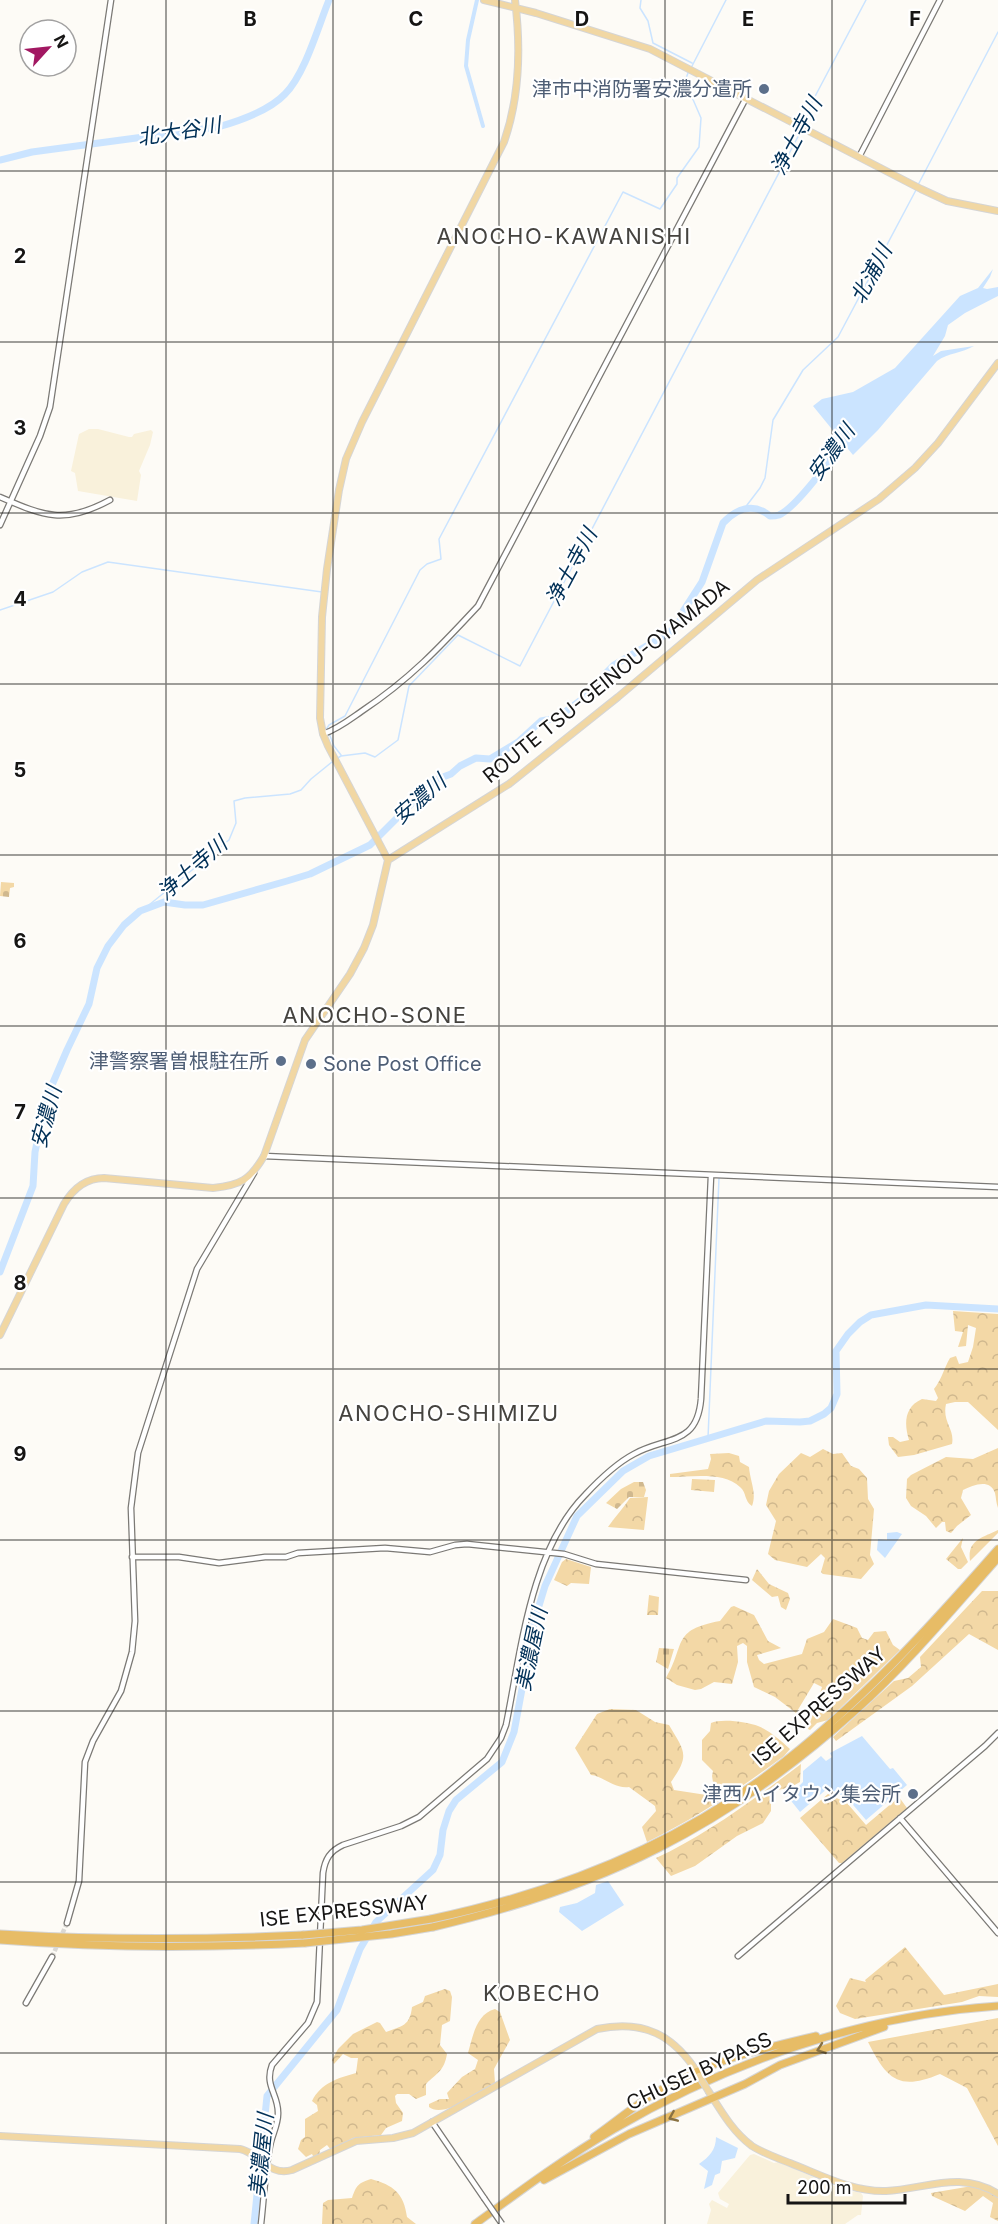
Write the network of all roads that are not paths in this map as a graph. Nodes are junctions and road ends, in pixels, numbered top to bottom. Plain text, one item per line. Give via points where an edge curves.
1 (111, 0) edge
2 (484, 0) edge
3 (515, 0) edge
4 (940, 0) edge
5 (516, 8) junction
6 (746, 98) junction
7 (859, 157) junction
8 (998, 211) edge
9 (998, 363) edge
10 (0, 497) edge
11 (110, 500) dead end
12 (11, 501) junction
13 (0, 525) edge
14 (322, 734) junction
15 (388, 861) junction
16 (264, 1156) junction
17 (254, 1173) junction
18 (711, 1176) junction
19 (998, 1187) edge
20 (0, 1335) edge
21 (998, 1549) edge
22 (552, 1552) junction
23 (132, 1557) junction
24 (998, 1558) edge
25 (746, 1580) dead end
26 (951, 1607) junction
27 (998, 1733) edge
28 (900, 1818) junction
29 (68, 1923) tunnel mouth
30 (0, 1932) edge
31 (998, 1933) edge
32 (304, 1939) junction
33 (0, 1942) edge
34 (738, 1956) dead end
35 (52, 1957) tunnel mouth
36 (26, 2003) dead end
37 (998, 2006) edge
38 (914, 2016) junction
39 (698, 2074) junction
40 (711, 2095) junction
41 (432, 2122) junction
42 (0, 2136) edge
43 (266, 2165) junction
44 (540, 2178) junction
45 (998, 2194) edge
46 (484, 2218) junction
47 (261, 2224) edge
48 (475, 2224) edge
49 (502, 2224) edge

1 - 12 street via 50,407
2 - 5 main road
3 - 5 main road
4 - 7 street
5 - 6 main road via 645,47
5 - 14 main road via 518,78 504,142 346,459 322,617
6 - 7 main road
6 - 14 street via 478,606 404,682 341,726
7 - 8 main road via 947,201
9 - 15 main road, ROUTE TSU-GEINOU-OYAMADA via 938,443 879,499 757,580 509,784
10 - 12 street
11 - 12 street via 77,514 61,516
12 - 13 street
14 - 15 main road
15 - 16 main road via 364,948 305,1040
16 - 17 main road
16 - 18 street
17 - 20 main road via 242,1182 213,1188 104,1178 82,1184 64,1204
17 - 23 street via 196,1269 187,1295 138,1453 131,1499
18 - 19 street
18 - 22 street via 697,1419 682,1436 643,1449 612,1469 572,1509
21 - 26 highway, ISE EXPRESSWAY
22 - 23 street via 467,1544 430,1552 374,1549 219,1563 179,1557
22 - 25 street via 596,1564
22 - 43 street via 531,1599 506,1725 494,1749 419,1817 334,1849 326,1859 322,1873 317,2002 308,2023 269,2073 278,2114
23 - 29 street via 132,1652 121,1691 93,1740 86,1762 79,1881
24 - 26 highway, ISE EXPRESSWAY
26 - 32 highway, ISE EXPRESSWAY, bridge via 884,1683 790,1762 653,1849 502,1910 391,1934
27 - 28 street
28 - 31 street
28 - 34 street
30 - 32 highway, ISE EXPRESSWAY via 88,1939
32 - 33 highway, ISE EXPRESSWAY via 169,1947
35 - 36 street
37 - 38 highway, CHUSEI BYPASS
38 - 39 highway via 893,2017 735,2055
38 -> 40 highway via 793,2059 726,2093
38 - 44 highway, CHUSEI BYPASS via 810,2042 725,2073 614,2129
39 - 40 main road, bridge
39 - 41 main road via 673,2043 659,2035 638,2026 612,2026 597,2029
39 - 44 highway via 652,2094
40 - 45 main road via 735,2130 754,2147 843,2185 883,2191 967,2182
40 -> 46 highway via 548,2177
41 - 43 main road via 409,2135 356,2141 288,2172
41 - 49 street, bridge
42 - 43 main road via 240,2149
43 - 47 street
44 - 46 highway, CHUSEI BYPASS
46 - 48 highway, CHUSEI BYPASS

